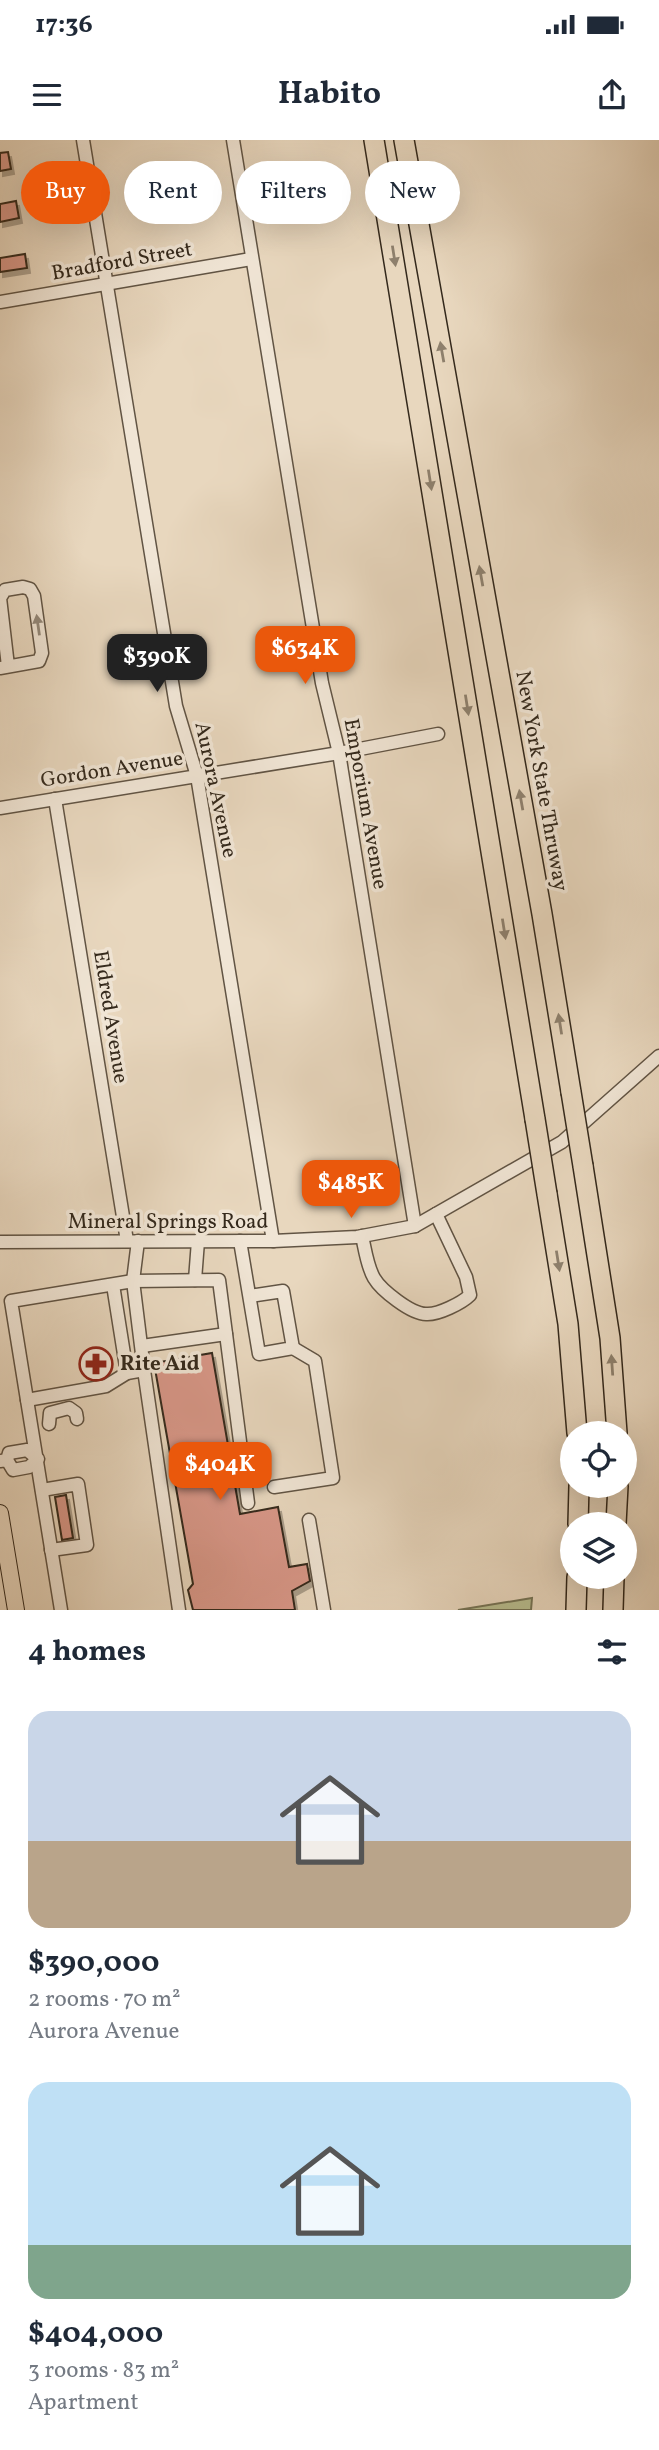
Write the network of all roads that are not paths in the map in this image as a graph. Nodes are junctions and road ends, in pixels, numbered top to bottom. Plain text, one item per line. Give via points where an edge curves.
1 (83, 140) edge
2 (233, 140) edge
3 (374, 140) edge
4 (404, 140) edge
5 (251, 259) junction
6 (107, 284) junction
7 (0, 302) edge
8 (4, 667) edge
9 (438, 734) dead end
10 (339, 753) junction
11 (197, 776) junction
12 (55, 799) junction
13 (0, 808) edge
14 (659, 1056) edge
15 (436, 1214) junction
16 (415, 1226) junction
17 (362, 1236) junction
18 (133, 1241) junction
19 (198, 1241) junction
20 (240, 1241) junction
21 (273, 1241) junction
22 (0, 1242) edge
23 (195, 1280) junction
24 (133, 1281) junction
25 (113, 1285) junction
26 (250, 1296) junction
27 (226, 1334) junction
28 (142, 1346) junction
29 (293, 1348) junction
30 (144, 1370) junction
31 (127, 1373) junction
32 (27, 1400) junction
33 (77, 1419) dead end
34 (576, 1421) edge
35 (616, 1421) edge
36 (49, 1424) dead end
37 (38, 1459) junction
38 (3, 1461) edge
39 (274, 1487) dead end
40 (43, 1490) junction
41 (248, 1503) dead end
42 (309, 1520) dead end
43 (1, 1523) edge
44 (51, 1550) junction
45 (4, 1567) edge
46 (577, 1589) edge
47 (614, 1589) edge
48 (16, 1610) edge
49 (61, 1610) edge
50 (179, 1610) edge
51 (324, 1610) edge
52 (576, 1610) edge
53 (613, 1610) edge

1 - 6 street, Aurora Avenue
2 - 5 street, Emporium Avenue
3 -> 34 highway, bridge via 568,1324
35 -> 4 highway, New York State Thruway, bridge via 610,1338 542,914
5 - 6 street, Bradford Street
5 - 10 street, Emporium Avenue via 322,683
6 - 7 street, Bradford Street
6 - 11 street, Aurora Avenue via 176,706
8 -> 8 street via 39,661 42,653 34,596 23,587 5,590 0,597
9 - 10 street, Gordon Avenue
10 - 11 street, Gordon Avenue
10 - 16 street, Emporium Avenue
11 - 12 street, Gordon Avenue
11 - 21 street, Aurora Avenue
12 - 13 street, Gordon Avenue
12 - 18 street, Eldred Avenue
14 - 15 street, Mineral Springs Road via 562,1142
15 - 16 street, Mineral Springs Road
15 - 17 street via 470,1295 430,1315 384,1291 372,1275
16 - 17 street, Mineral Springs Road
17 - 21 street, Mineral Springs Road
18 - 19 street, Mineral Springs Road
18 - 22 street, Mineral Springs Road
18 - 24 street, Eldred Avenue
19 - 20 street, Mineral Springs Road
19 - 23 street
20 - 21 street, Mineral Springs Road
20 - 26 street
23 - 24 street
23 - 27 street via 219,1280
24 - 25 street
24 - 28 street, Eldred Avenue
25 - 31 street
25 - 32 street via 11,1301
26 - 29 street via 283,1291
26 - 29 street via 260,1354
27 - 28 street
27 - 41 street
28 - 30 street, Eldred Avenue
29 - 39 street via 315,1361 333,1478
30 - 31 street
30 - 50 street, Eldred Avenue
31 - 32 street via 107,1386
32 - 37 street
33 - 36 street via 74,1410 61,1409 47,1416
37 - 38 street via 29,1467 13,1470
37 - 40 street
40 - 44 street
40 - 44 street via 78,1485 87,1545
42 - 51 street
43 - 45 main road
44 - 49 street
45 - 48 main road
46 - 52 highway
47 - 53 highway

